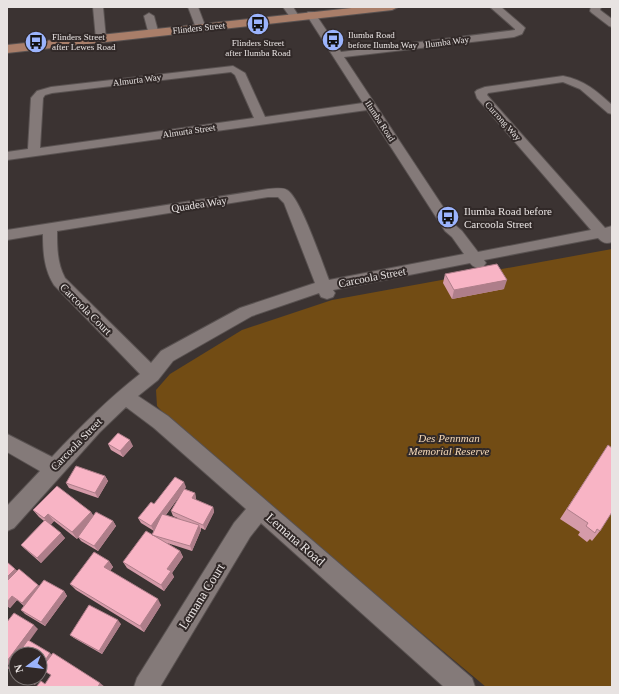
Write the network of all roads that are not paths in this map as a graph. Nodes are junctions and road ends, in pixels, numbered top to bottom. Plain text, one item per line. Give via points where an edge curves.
1 (98, 7) edge
2 (193, 7) edge
3 (374, 7) edge
4 (392, 7) edge
5 (495, 7) edge
6 (596, 7) edge
7 (352, 9) edge
8 (292, 13) edge
9 (312, 15) junction
10 (612, 24) edge
11 (201, 27) junction
12 (101, 38) junction
13 (7, 48) edge
14 (338, 55) junction
15 (370, 106) junction
16 (612, 111) edge
17 (261, 121) junction
18 (34, 152) junction
19 (7, 156) edge
20 (50, 228) junction
21 (7, 235) edge
22 (608, 235) edge
23 (472, 261) junction
24 (326, 290) junction
25 (152, 375) junction
26 (125, 396) junction
27 (7, 442) edge
28 (53, 468) junction
29 (260, 508) junction
30 (7, 520) edge
31 (146, 687) edge
32 (463, 687) edge

1 - 12 street
2 - 11 street
3 - 7 main road, Flinders Street
4 - 7 main road, Flinders Street
5 - 14 street, Ilumba Way via 520,28 519,32
6 - 10 street via 595,10
7 - 9 main road, Flinders Street
8 - 9 main road, Flinders Street
8 - 11 main road, Flinders Street
9 - 14 street, Ilumba Road
11 - 12 main road, Flinders Street
11 - 12 main road, Flinders Street via 152,21
12 - 13 main road, Flinders Street
14 - 15 street, Ilumba Road
15 - 17 street, Almurta Street
15 - 23 street, Ilumba Road via 450,228 451,236
16 - 22 street, Currong Way via 573,80 563,79 481,92 481,96
17 - 18 street, Almurta Street
17 - 18 street, Almurta Way via 240,73 234,69 51,90 41,93 36,98
18 - 19 street, Almurta Street
20 - 21 street, Quadea Way
20 - 24 street, Quadea Way via 268,193 282,194 290,201
20 - 25 street, Carcoola Court via 50,262 59,282
22 - 23 street, Carcoola Street
23 - 24 street, Carcoola Street
24 - 25 street, Carcoola Street via 238,326
25 - 26 street, Carcoola Street
26 - 28 street, Carcoola Street
26 - 29 street, Lemana Road via 161,422
27 - 28 street
28 - 30 street, Carcoola Street
29 - 31 street, Lemana Court via 242,530
29 - 32 street, Lemana Road

